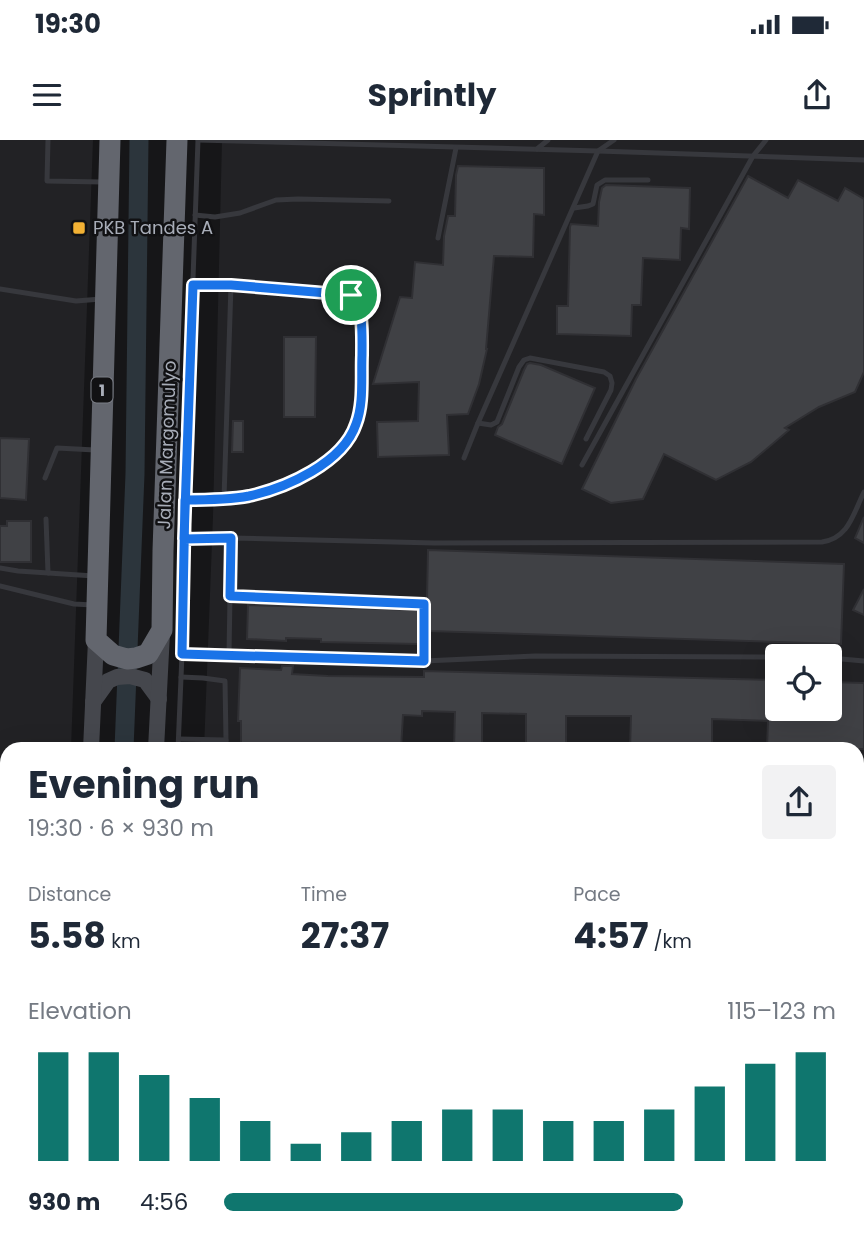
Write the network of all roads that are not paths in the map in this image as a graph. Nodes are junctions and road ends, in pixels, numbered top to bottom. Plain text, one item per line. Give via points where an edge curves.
1 (48, 140) edge
2 (110, 140) edge
3 (177, 140) edge
4 (198, 140) edge
5 (548, 140) edge
6 (614, 140) edge
7 (766, 140) edge
8 (456, 148) junction
9 (537, 149) junction
10 (598, 151) junction
11 (753, 156) junction
12 (864, 160) edge
13 (648, 180) dead end
14 (109, 183) junction
15 (389, 201) dead end
16 (574, 208) junction
17 (195, 215) junction
18 (438, 238) dead end
19 (193, 285) junction
20 (231, 285) junction
21 (0, 289) edge
22 (106, 298) junction
23 (478, 423) junction
24 (586, 439) dead end
25 (100, 450) junction
26 (464, 458) dead end
27 (582, 466) dead end
28 (45, 478) dead end
29 (864, 492) edge
30 (225, 498) junction
31 (185, 500) junction
32 (46, 519) dead end
33 (231, 538) junction
34 (184, 539) junction
35 (163, 551) junction
36 (0, 568) edge
37 (48, 573) junction
38 (97, 577) junction
39 (0, 586) edge
40 (230, 596) junction
41 (96, 606) junction
42 (162, 630) junction
43 (96, 640) junction
44 (182, 654) junction
45 (229, 654) junction
46 (765, 657) edge
47 (842, 659) edge
48 (424, 661) junction
49 (864, 661) edge
50 (181, 677) junction
51 (159, 699) junction
52 (93, 702) junction
53 (179, 739) junction
54 (226, 740) joint
55 (91, 742) edge
56 (156, 742) edge
57 (179, 742) edge

1 - 14 lane via 47,181
2 - 14 highway, 1
3 - 35 highway, Jalan Margomulyo
4 - 8 lane
4 - 17 lane
5 - 9 lane
6 - 10 lane
7 - 11 lane
8 - 9 lane
8 - 18 lane
9 - 10 lane
10 - 11 lane
10 - 16 lane
11 - 12 lane
11 - 27 lane
13 - 16 lane via 605,180 597,185 593,204
14 - 22 highway, 1
15 - 17 lane via 276,200 240,213
16 - 23 lane
17 - 19 lane
19 - 20 lane
19 - 31 lane
20 - 30 lane
20 - 30 lane via 351,295 357,300 361,397 356,425 344,447 311,472 282,486
21 - 22 lane via 76,302
22 - 25 highway, 1
23 - 24 lane via 496,422 519,367 530,358 610,376 611,390
23 - 26 lane
25 - 28 lane via 57,448
25 - 38 highway, 1
29 - 33 lane via 844,532 822,542 434,543
30 - 31 lane
31 - 34 lane
32 - 37 lane
33 - 34 lane
33 - 40 lane
34 - 35 highway
34 - 44 lane
35 - 42 highway, Jalan Margomulyo
36 - 37 lane
37 - 38 lane
38 - 41 highway, 1
39 - 41 lane
40 - 45 lane
40 - 48 lane via 424,604
41 - 43 highway, 1
42 - 43 highway via 148,654 136,658 113,655
42 - 51 main road, Jalan Margomulyo
43 - 52 main road
44 - 45 lane
44 - 50 lane
45 - 48 lane
46 - 48 lane via 535,656
47 - 49 lane
50 - 53 lane
50 - 54 lane via 225,681
51 - 52 main road via 145,680 130,676 108,681
51 - 56 main road, Jalan Margomulyo
52 - 55 main road
53 - 54 lane
53 - 57 lane

